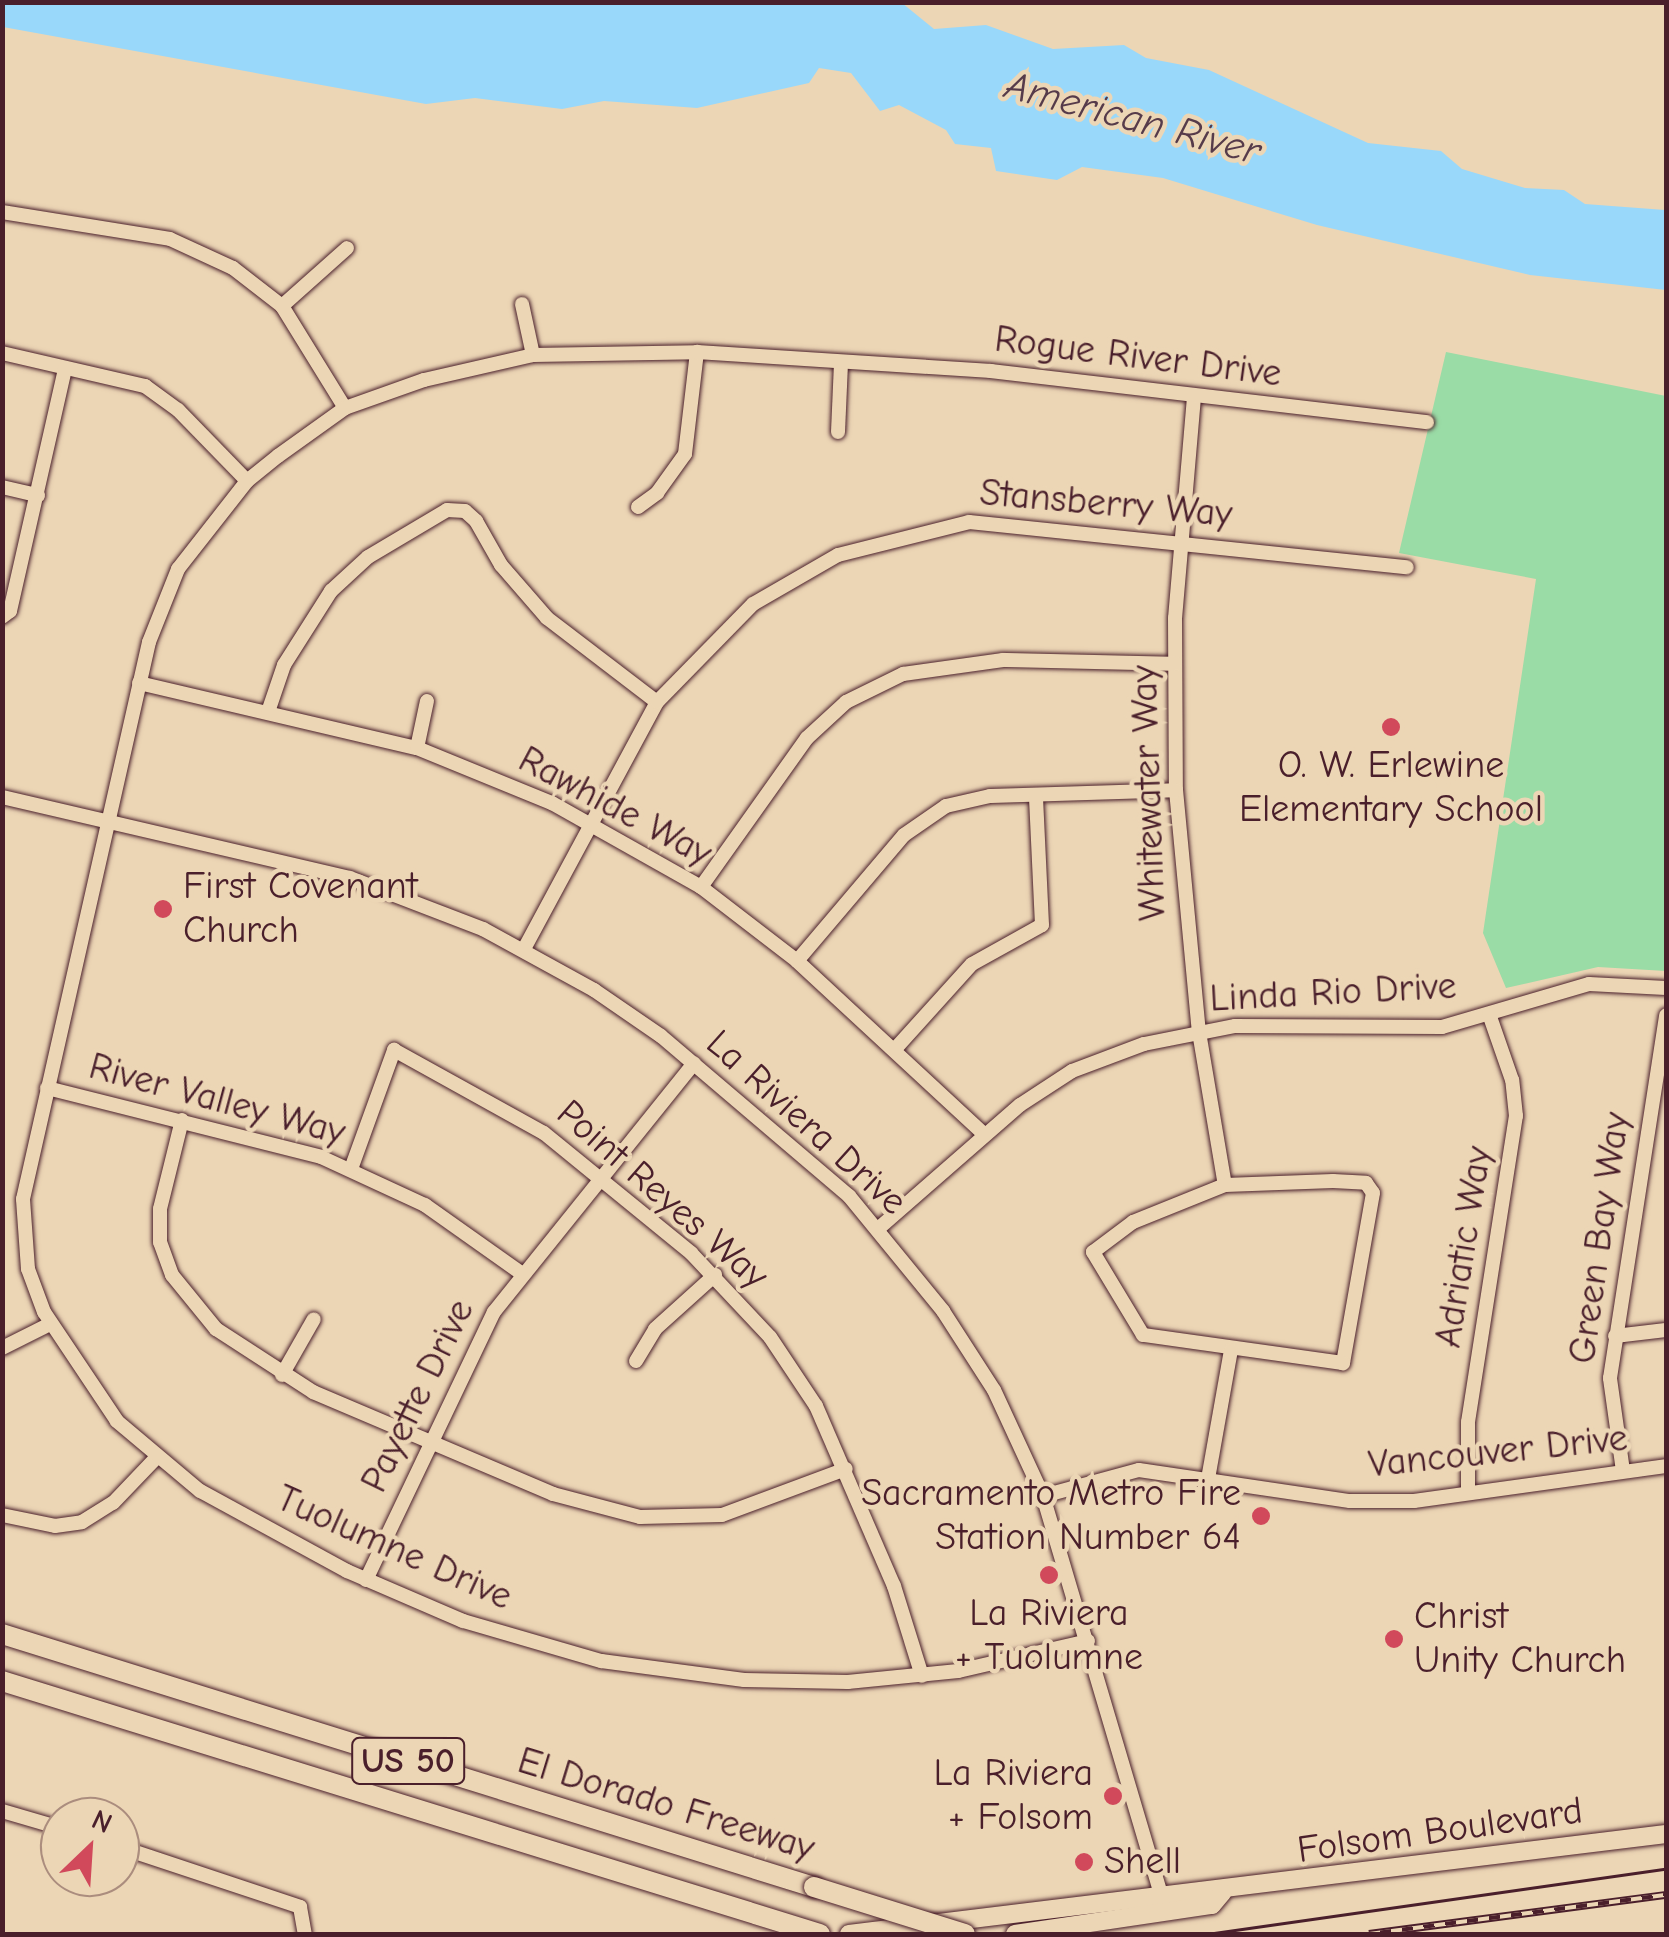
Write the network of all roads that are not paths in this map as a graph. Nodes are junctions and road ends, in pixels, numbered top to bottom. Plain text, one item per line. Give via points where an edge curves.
1 (2, 212) edge
2 (347, 248) dead end
3 (522, 304) dead end
4 (282, 306) junction
5 (697, 352) junction
6 (2, 353) edge
7 (533, 356) junction
8 (841, 363) junction
9 (64, 368) junction
10 (1194, 397) junction
11 (345, 408) junction
12 (1427, 422) dead end
13 (838, 432) dead end
14 (247, 481) junction
15 (2, 487) edge
16 (38, 494) junction
17 (638, 506) dead end
18 (1179, 542) junction
19 (1407, 567) dead end
20 (6, 614) edge
21 (1175, 664) junction
22 (139, 683) junction
23 (426, 701) dead end
24 (656, 702) junction
25 (268, 712) junction
26 (417, 748) junction
27 (1176, 790) junction
28 (2, 796) edge
29 (1036, 796) junction
30 (108, 822) junction
31 (592, 825) junction
32 (700, 887) junction
33 (524, 949) junction
34 (797, 961) junction
35 (1666, 988) edge
36 (1489, 1014) junction
37 (1666, 1015) edge
38 (1199, 1032) junction
39 (896, 1048) junction
40 (694, 1063) junction
41 (47, 1088) junction
42 (182, 1120) junction
43 (982, 1133) junction
44 (351, 1168) junction
45 (604, 1180) junction
46 (1225, 1185) junction
47 (879, 1228) junction
48 (521, 1273) junction
49 (715, 1275) junction
50 (314, 1319) dead end
51 (50, 1324) junction
52 (1666, 1330) edge
53 (1616, 1336) junction
54 (2, 1348) edge
55 (1230, 1350) junction
56 (636, 1361) dead end
57 (282, 1375) junction
58 (428, 1442) junction
59 (156, 1458) junction
60 (1666, 1466) edge
61 (846, 1470) junction
62 (1622, 1471) junction
63 (1208, 1480) junction
64 (1468, 1493) junction
65 (1043, 1496) junction
66 (2, 1515) edge
67 (366, 1580) junction
68 (2, 1634) edge
69 (1088, 1641) junction
70 (922, 1676) junction
71 (2, 1681) edge
72 (2, 1810) edge
73 (40, 1822) edge
74 (1666, 1834) edge
75 (140, 1854) edge
76 (1162, 1892) junction
77 (1222, 1893) junction
78 (1166, 1912) junction
79 (305, 1934) edge
80 (820, 1934) edge
81 (848, 1934) edge
82 (965, 1934) edge
83 (1014, 1934) edge

1 - 4 street via 170,239 233,268
2 - 4 street
3 - 7 street
4 - 11 street
5 - 7 street, Rogue River Drive
5 - 8 street, Rogue River Drive
5 - 17 street via 685,454 657,494
6 - 9 street
7 - 11 street, Rogue River Drive via 424,380
8 - 10 street, Rogue River Drive via 990,371
8 - 13 street
9 - 14 street via 162,396
9 - 16 street
10 - 12 street, Rogue River Drive
10 - 18 street, Whitewater Way
11 - 14 street, Rogue River Drive
14 - 22 street, Rogue River Drive via 178,569
15 - 16 street
16 - 20 street
18 - 19 street, Stansberry Way
18 - 21 street, Whitewater Way
18 - 24 street, Stansberry Way via 969,522 887,538 784,582 717,634
21 - 27 street, Whitewater Way
21 - 32 street via 1003,660 904,674 846,702 808,738
22 - 25 street, Rawhide Way
22 - 30 street, Rogue River Drive
23 - 26 street
24 - 25 street via 547,618 501,565 476,521 465,511 447,510 368,558 331,592 284,665
24 - 31 street, Stansberry Way
25 - 26 street, Rawhide Way
26 - 31 street, Rawhide Way
27 - 29 street
27 - 38 street, Whitewater Way
28 - 30 street, La Riviera Drive
29 - 34 street via 990,796 920,820
29 - 39 street via 1042,925 972,964
30 - 33 street, La Riviera Drive via 350,878
30 - 41 street, Tuolumne Drive
31 - 32 street, Rawhide Way
31 - 33 street, Stansberry Way
32 - 34 street, Rawhide Way
33 - 40 street, La Riviera Drive
34 - 39 street, Rawhide Way
35 - 36 street, Linda Rio Drive via 1589,984
36 - 38 street, Linda Rio Drive via 1442,1026 1343,1023
36 - 64 street, Adriatic Way via 1512,1080 1516,1116 1468,1422
37 - 53 street, Green Bay Way
38 - 43 street, Linda Rio Drive via 1072,1071
38 - 46 street, Whitewater Way
39 - 43 street, Rawhide Way
40 - 45 street, Payette Drive
40 - 47 street, La Riviera Drive
41 - 42 street, River Valley Way
41 - 51 street, Tuolumne Drive via 25,1176 22,1222 28,1268
42 - 44 street, River Valley Way
42 - 57 street via 160,1208 166,1258 203,1318
43 - 47 street, Linda Rio Drive
44 - 45 street, Point Reyes Way via 394,1050 513,1112
44 - 48 street, River Valley Way via 424,1205
45 - 48 street, Payette Drive
45 - 49 street, Point Reyes Way
46 - 55 street via 1134,1222 1093,1252 1143,1336
46 - 55 street via 1332,1181 1366,1183 1373,1193 1343,1363
47 - 65 street, La Riviera Drive via 994,1390
48 - 58 street, Payette Drive via 466,1360
49 - 56 street via 655,1329
49 - 61 street, Point Reyes Way via 794,1371
50 - 57 street
51 - 54 street
51 - 59 street, Tuolumne Drive via 97,1397
52 - 53 street
53 - 62 street, Green Bay Way via 1610,1378
55 - 63 street
57 - 58 street
58 - 61 street via 582,1504 668,1519 748,1509
58 - 67 street, Payette Drive
59 - 66 street via 113,1503 82,1522 37,1525
59 - 67 street, Tuolumne Drive via 226,1507
60 - 62 street, Vancouver Drive
61 - 70 street, Point Reyes Way
62 - 64 street, Vancouver Drive
63 - 64 street, Vancouver Drive via 1350,1501
63 - 65 street, Vancouver Drive via 1139,1470
65 - 69 street, La Riviera Drive
67 - 70 street, Tuolumne Drive via 497,1633 655,1670 800,1683
68 - 82 highway, El Dorado Freeway / US 50, bridge
69 - 70 street, Tuolumne Drive
69 - 76 street, La Riviera Drive
71 - 80 highway, El Dorado Freeway / US 50
72 - 73 street
74 - 77 main road, Folsom Boulevard
75 - 79 street via 300,1906
76 - 77 main road, Folsom Boulevard via 1208,1886
76 - 78 street, La Riviera Drive
76 - 81 main road, Folsom Boulevard
77 - 78 main road, Folsom Boulevard via 1212,1905
78 - 83 main road, Folsom Boulevard

